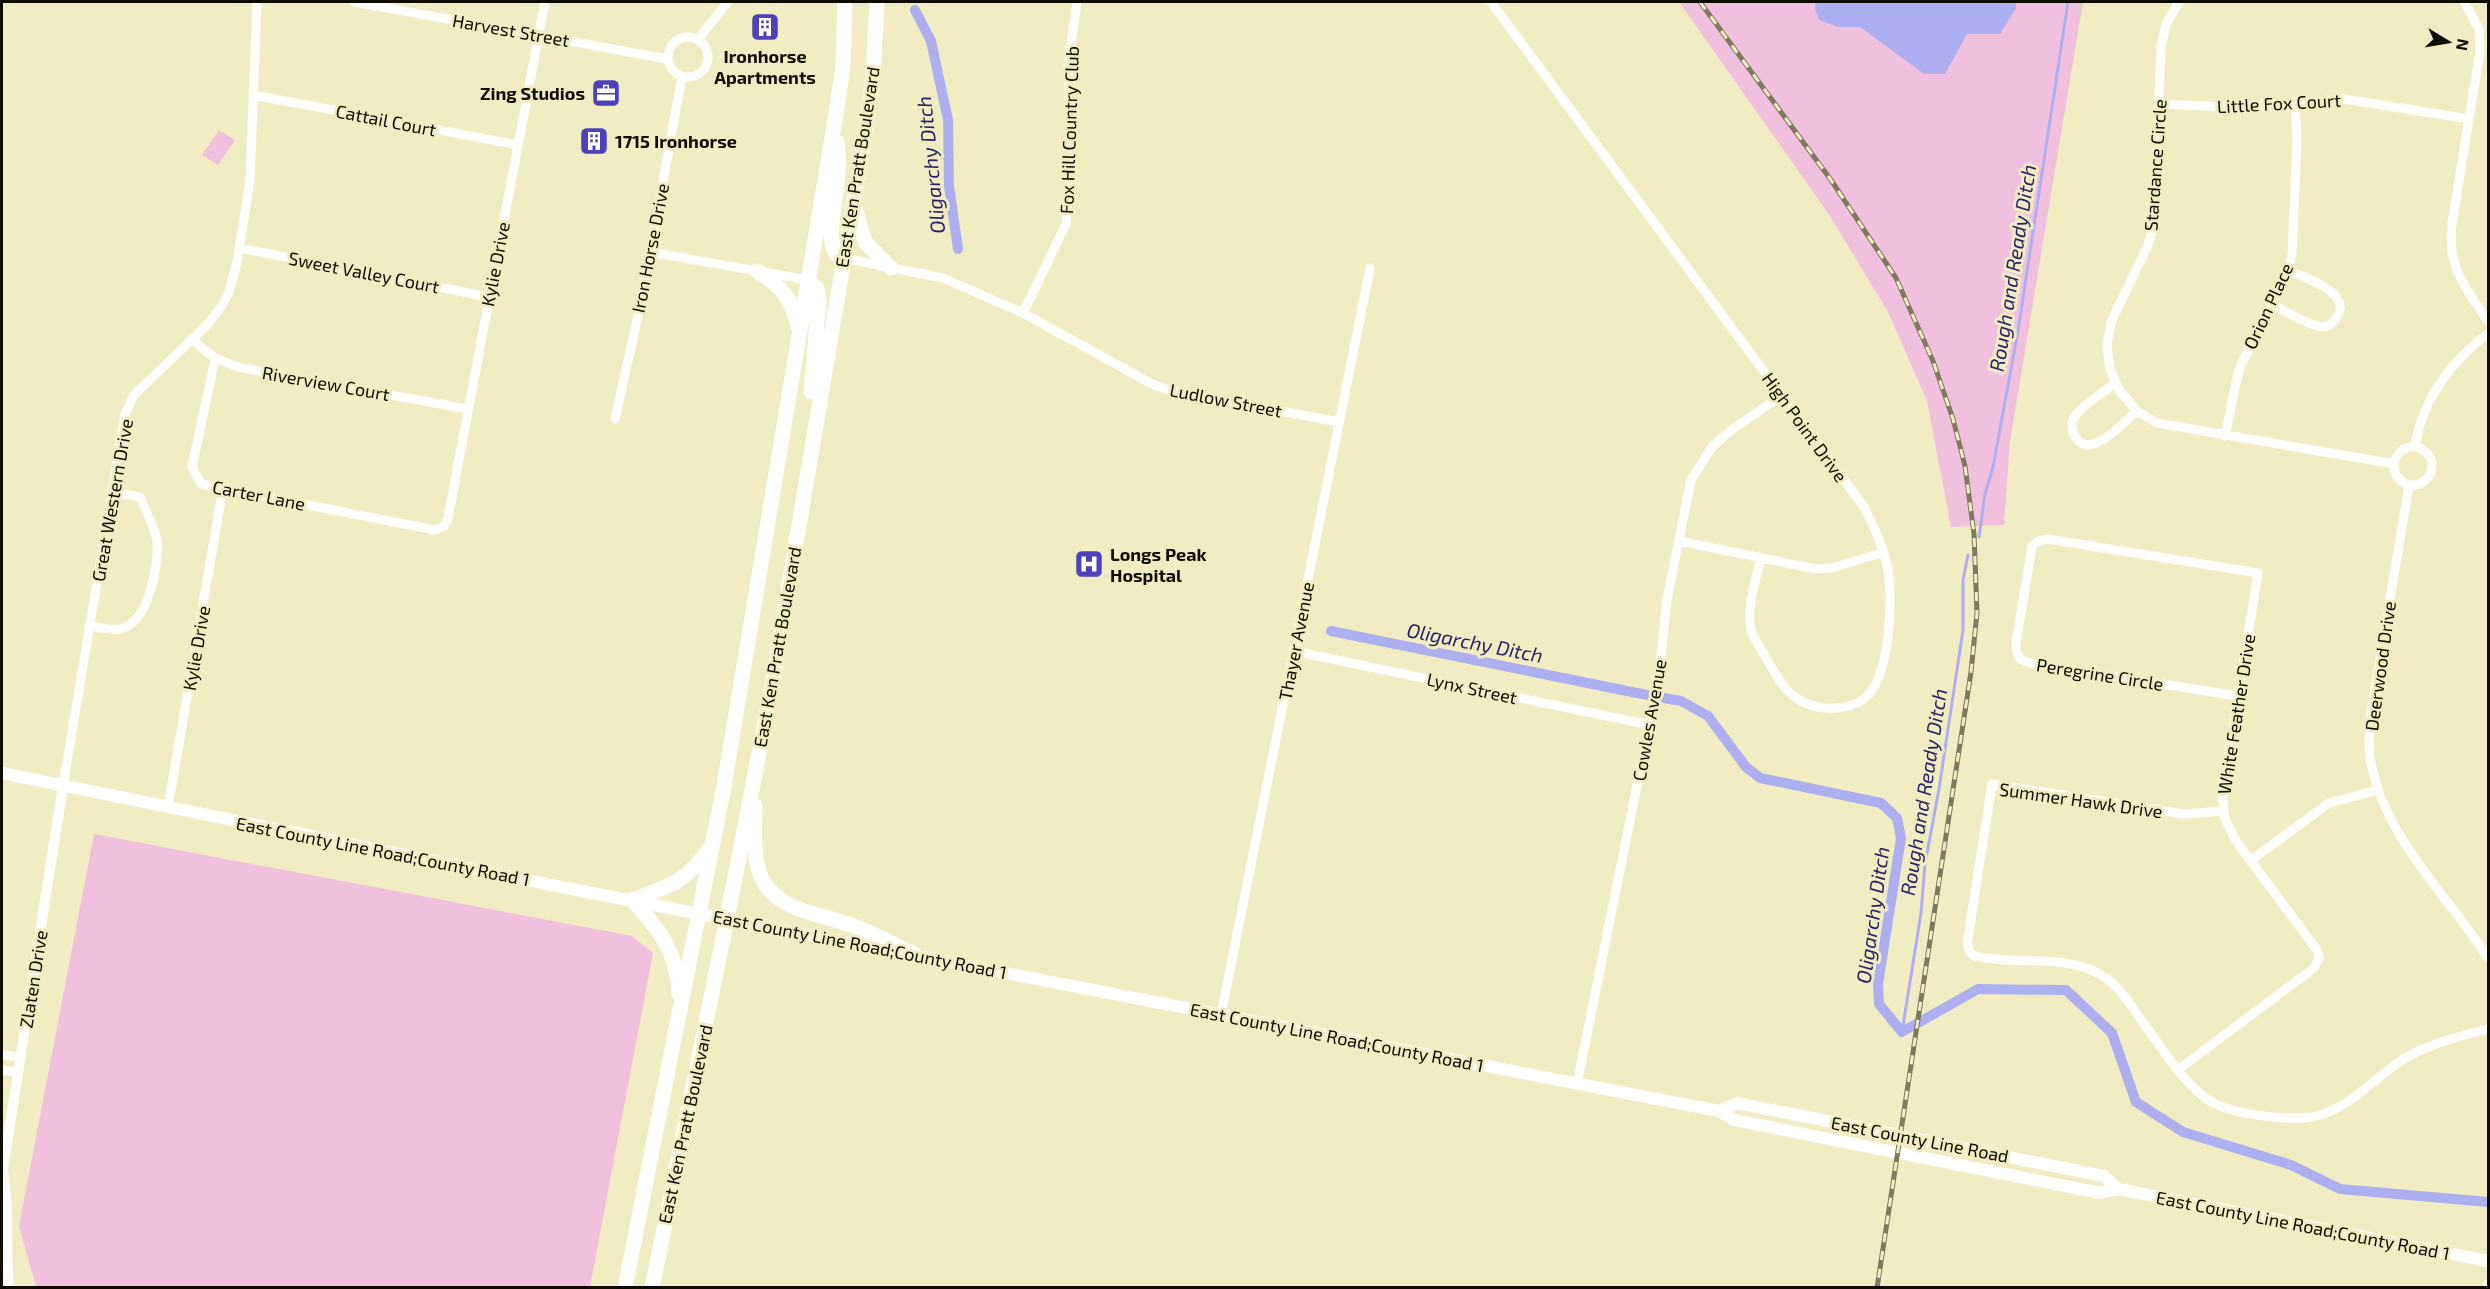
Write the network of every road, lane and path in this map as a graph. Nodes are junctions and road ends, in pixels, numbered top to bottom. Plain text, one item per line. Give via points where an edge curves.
1 (257, 2) edge
2 (354, 2) edge
3 (545, 2) edge
4 (728, 2) edge
5 (845, 2) edge
6 (877, 2) edge
7 (1077, 2) edge
8 (1491, 2) edge
9 (2179, 2) edge
10 (2465, 2) edge
11 (538, 34) junction
12 (698, 39) junction
13 (668, 59) junction
14 (682, 77) junction
15 (253, 95) junction
16 (2295, 101) junction
17 (2159, 104) junction
18 (2469, 119) junction
19 (835, 124) junction
20 (518, 145) junction
21 (853, 201) junction
22 (240, 248) junction
23 (650, 252) junction
24 (843, 258) junction
25 (891, 268) junction
26 (1370, 268) dead end
27 (2288, 270) junction
28 (757, 271) junction
29 (808, 280) junction
30 (489, 297) junction
31 (2271, 304) junction
32 (1023, 313) junction
33 (2488, 321) edge
34 (2488, 334) edge
35 (799, 335) junction
36 (192, 338) junction
37 (215, 359) junction
38 (2115, 383) junction
39 (1782, 395) junction
40 (818, 401) junction
41 (468, 410) junction
42 (2137, 411) junction
43 (615, 419) dead end
44 (1339, 422) junction
45 (2225, 436) junction
46 (2415, 447) junction
47 (2394, 464) junction
48 (2409, 485) junction
49 (223, 488) junction
50 (112, 492) junction
51 (444, 526) joint
52 (1679, 541) junction
53 (1884, 552) junction
54 (1761, 558) junction
55 (2258, 573) joint
56 (91, 626) junction
57 (1293, 651) junction
58 (2238, 696) junction
59 (1650, 725) junction
60 (755, 770) junction
61 (2, 773) edge
62 (63, 786) junction
63 (2378, 790) junction
64 (168, 807) junction
65 (2223, 811) junction
66 (713, 843) junction
67 (2250, 861) junction
68 (632, 900) junction
69 (700, 913) junction
70 (727, 919) junction
71 (914, 954) junction
72 (2488, 958) edge
73 (680, 1015) junction
74 (1221, 1015) junction
75 (2488, 1029) edge
76 (2, 1055) edge
77 (21, 1057) junction
78 (2179, 1069) junction
79 (2, 1070) edge
80 (18, 1072) junction
81 (1577, 1084) junction
82 (1719, 1111) junction
83 (2, 1173) edge
84 (2118, 1189) junction
85 (2488, 1261) edge
86 (9, 1287) edge
87 (625, 1287) edge
88 (652, 1287) edge

1 - 15 street, Great Western Drive
2 - 11 street, Harvest Street
3 - 11 street, Kylie Drive
4 - 12 street
5 - 19 highway, East Ken Pratt Boulevard via 843,66
6 - 21 highway, East Ken Pratt Boulevard via 873,75
7 - 32 street, Fox Hill Country Club via 1068,66 1072,154 1065,224
8 - 39 street, High Point Drive
9 - 17 street, Stardance Circle via 2164,31
10 - 18 street via 2477,22 2480,45
11 - 13 street, Harvest Street
11 - 20 street, Kylie Drive
12 - 13 street via 679,39 669,49
12 - 14 street via 706,47 708,63 697,75
13 - 14 street via 670,68
14 - 23 street, Iron Horse Drive
15 - 20 street, Cattail Court
15 - 22 street, Great Western Drive via 250,181
16 - 17 street, Little Fox Court via 2227,107
16 - 18 street, Little Fox Court via 2344,99
16 - 27 street, Orion Place via 2294,229
17 - 38 street, Stardance Circle via 2153,232 2114,315 2107,339
18 - 33 street via 2451,250 2458,276
19 - 24 highway via 839,164 831,234 833,248
19 - 29 highway, East Ken Pratt Boulevard
20 - 30 street, Kylie Drive
21 - 24 highway, East Ken Pratt Boulevard
21 - 25 highway via 865,242
22 - 30 street, Sweet Valley Court
22 - 36 street, Great Western Drive via 229,292 221,307
23 - 28 street
23 - 43 street, Iron Horse Drive
24 - 25 street
24 - 40 highway, East Ken Pratt Boulevard
25 - 32 street via 943,278
26 - 44 street, Thayer Avenue
27 - 31 street, Orion Place
27 - 31 street via 2333,291 2340,303 2338,315 2330,324 2319,327
28 - 29 street
28 - 35 highway via 775,282 789,298
29 - 35 highway, East Ken Pratt Boulevard
29 - 40 highway via 817,289 819,299 811,394
30 - 41 street, Kylie Drive
31 - 45 street, Orion Place via 2237,373
32 - 44 street, Ludlow Street via 1168,390
34 - 46 street via 2459,358 2438,386 2424,413
35 - 66 highway, East Ken Pratt Boulevard
36 - 37 street, Riverview Court
36 - 50 street, Great Western Drive via 134,395 125,414
37 - 41 street, Riverview Court via 242,368
37 - 49 street, Carter Lane via 192,467 201,484
38 - 42 street, Stardance Circle
38 - 42 street via 2075,416 2072,429 2078,440 2095,445
39 - 52 street, Cowles Avenue via 1730,431 1700,463 1691,480
39 - 53 street, High Point Drive via 1864,507
40 - 60 highway, East Ken Pratt Boulevard
41 - 51 street, Kylie Drive
42 - 45 street, Stardance Circle via 2157,423
44 - 57 street, Thayer Avenue
45 - 47 street, Stardance Circle
46 - 47 street via 2401,451
46 - 48 street via 2429,455 2432,466 2425,481
47 - 48 street via 2396,475
48 - 63 street, Deerwood Drive via 2371,713 2369,751
49 - 51 street, Carter Lane via 435,530
49 - 64 street, Kylie Drive
50 - 56 street, Great Western Drive
50 - 56 street via 140,497 157,538 156,566 147,603 135,621 120,629
52 - 54 street
52 - 59 street, Cowles Avenue
53 - 54 street via 1816,569
53 - 54 street, High Point Drive via 1890,590 1879,680 1866,697 1833,709 1800,701 1789,692 1752,632 1750,615
55 - 58 street, White Feather Drive
55 - 58 street, Peregrine Circle via 2048,539 2039,541 2031,550 2016,643 2020,659
56 - 62 street, Great Western Drive
57 - 59 street, Lynx Street
57 - 74 street, Thayer Avenue
58 - 65 street, White Feather Drive via 2222,793
59 - 81 street, Cowles Avenue
60 - 70 highway, East Ken Pratt Boulevard
60 - 71 highway via 755,846 759,872 769,888 785,903 851,925
61 - 62 main road, East County Line Road;County Road 1
62 - 64 main road, East County Line Road;County Road 1
62 - 77 street, Zlaten Drive
63 - 67 street via 2329,803
63 - 72 street, Deerwood Drive via 2397,831
64 - 68 main road, East County Line Road;County Road 1
65 - 67 street, White Feather Drive
65 - 78 street, Summer Hawk Drive via 2184,814 1992,784 1969,951 1987,958 2075,964 2099,974 2124,995
66 - 68 highway via 698,866 683,879
66 - 69 highway, East Ken Pratt Boulevard
67 - 78 street, White Feather Drive via 2318,953 2318,961 2314,968
68 - 69 main road, East County Line Road;County Road 1
68 - 73 highway via 667,943 674,962
69 - 70 main road, East County Line Road;County Road 1
69 - 73 highway, East Ken Pratt Boulevard
70 - 71 main road, East County Line Road;County Road 1
70 - 88 highway, East Ken Pratt Boulevard
71 - 74 main road, East County Line Road;County Road 1
73 - 87 highway, East Ken Pratt Boulevard
74 - 81 main road, East County Line Road;County Road 1
75 - 78 street, Summer Hawk Drive via 2426,1047 2343,1104 2311,1118 2279,1117 2222,1106 2203,1096
76 - 77 street
77 - 80 street, Zlaten Drive
79 - 80 street
80 - 83 street, Zlaten Drive
81 - 82 main road, East County Line Road;County Road 1
82 - 84 main road via 1734,1120 2100,1193
82 - 84 main road, East County Line Road via 1737,1103 1901,1134 2104,1176
83 - 86 street, Zlaten Drive via 7,1196
84 - 85 main road, East County Line Road;County Road 1

